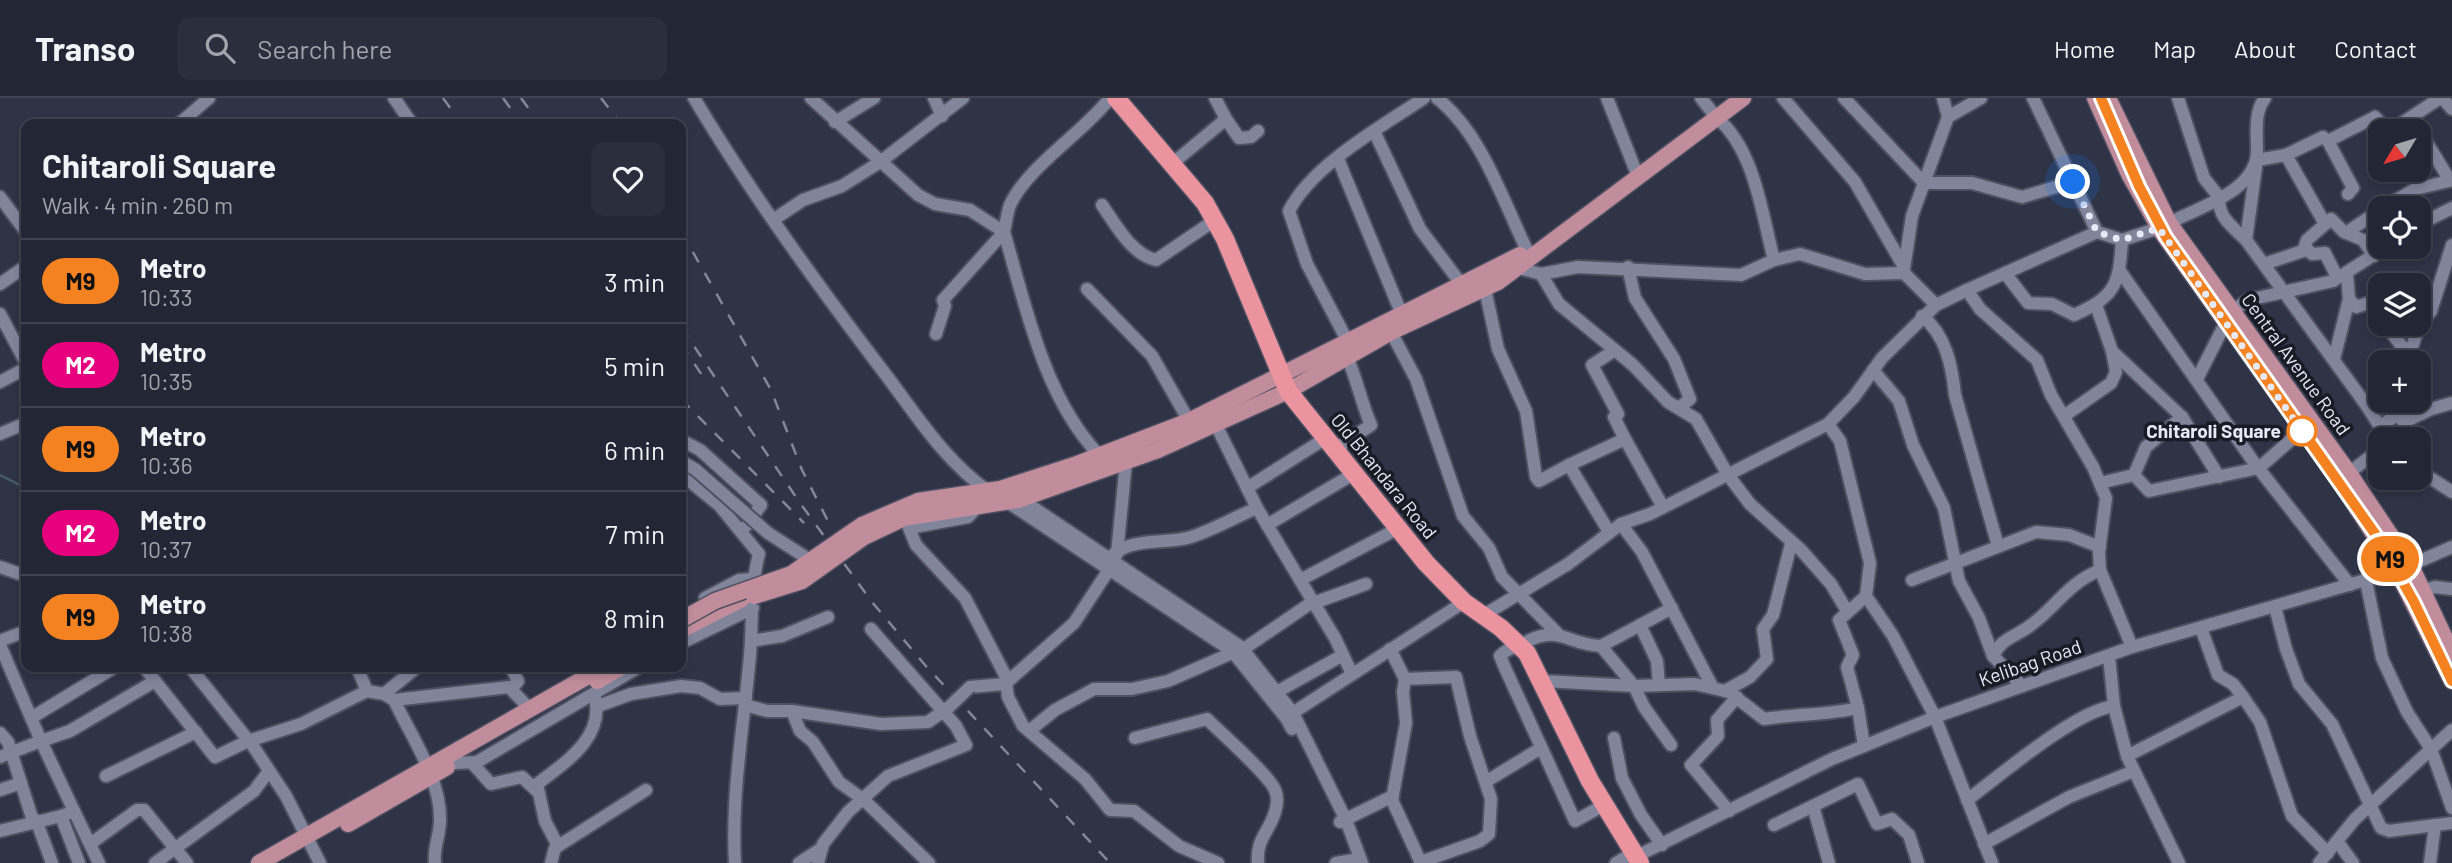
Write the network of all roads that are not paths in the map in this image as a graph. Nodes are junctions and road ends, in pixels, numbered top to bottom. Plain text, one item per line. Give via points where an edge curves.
1 (209, 98) edge
2 (394, 98) edge
3 (694, 98) edge
4 (811, 98) edge
5 (874, 98) edge
6 (934, 98) edge
7 (963, 98) edge
8 (1110, 98) edge
9 (1116, 98) edge
10 (1215, 98) edge
11 (1424, 98) edge
12 (1437, 98) edge
13 (1607, 98) edge
14 (1701, 98) edge
15 (1730, 98) edge
16 (1743, 98) edge
17 (1783, 98) edge
18 (1844, 98) edge
19 (1943, 98) edge
20 (1981, 98) edge
21 (2033, 98) edge
22 (2095, 98) edge
23 (2108, 98) edge
24 (2178, 98) edge
25 (2265, 98) edge
26 (2441, 98) edge
27 (2452, 108) edge
28 (1715, 115) junction
29 (942, 116) junction
30 (1948, 117) junction
31 (2412, 118) joint
32 (185, 119) edge
33 (409, 119) edge
34 (1226, 119) junction
35 (2368, 121) edge
36 (835, 122) junction
37 (1258, 131) dead end
38 (1374, 131) junction
39 (2328, 141) junction
40 (2286, 155) junction
41 (1338, 159) junction
42 (2257, 160) junction
43 (880, 162) junction
44 (1173, 163) junction
45 (1635, 169) junction
46 (2450, 179) edge
47 (2073, 182) junction
48 (1924, 183) junction
49 (2348, 194) dead end
50 (2403, 196) edge
51 (0, 197) edge
52 (2219, 197) junction
53 (1102, 205) dead end
54 (2452, 208) edge
55 (2368, 218) edge
56 (2431, 218) edge
57 (773, 220) junction
58 (1215, 220) junction
59 (2325, 224) junction
60 (21, 225) edge
61 (2164, 225) junction
62 (1004, 232) junction
63 (2097, 232) junction
64 (2346, 233) junction
65 (2122, 240) junction
66 (2246, 240) junction
67 (2452, 245) edge
68 (2305, 247) junction
69 (2368, 247) edge
70 (1527, 250) junction
71 (2370, 259) edge
72 (1774, 260) junction
73 (2264, 264) junction
74 (1514, 265) junction
75 (1628, 267) junction
76 (21, 269) edge
77 (1904, 270) junction
78 (2120, 271) junction
79 (1541, 274) junction
80 (2005, 274) junction
81 (2347, 274) junction
82 (2333, 281) junction
83 (0, 284) edge
84 (1461, 285) junction
85 (1087, 289) dead end
86 (1485, 289) junction
87 (1967, 290) junction
88 (2286, 293) junction
89 (2349, 299) junction
90 (2368, 303) edge
91 (1936, 304) junction
92 (2096, 305) junction
93 (0, 314) edge
94 (1402, 315) junction
95 (1922, 316) junction
96 (2228, 318) junction
97 (1391, 332) junction
98 (936, 334) dead end
99 (1348, 349) junction
100 (1615, 350) junction
101 (2408, 350) edge
102 (2112, 351) junction
103 (21, 355) edge
104 (2334, 359) junction
105 (21, 368) edge
106 (1873, 370) junction
107 (2197, 379) junction
108 (0, 382) edge
109 (1285, 384) junction
110 (2452, 403) edge
111 (2367, 407) joint
112 (1679, 408) junction
113 (2064, 416) junction
114 (2182, 417) junction
115 (1189, 421) junction
116 (1828, 424) junction
117 (21, 425) edge
118 (1216, 425) junction
119 (2380, 426) joint
120 (2302, 430) junction
121 (0, 435) edge
122 (1625, 439) junction
123 (686, 443) edge
124 (1331, 443) junction
125 (1099, 455) junction
126 (2368, 458) edge
127 (1126, 461) junction
128 (686, 464) edge
129 (1569, 465) junction
130 (2259, 468) junction
131 (1355, 473) junction
132 (2349, 473) junction
133 (1728, 475) junction
134 (2134, 475) junction
135 (2219, 477) junction
136 (686, 478) edge
137 (2431, 478) edge
138 (2099, 483) junction
139 (1247, 488) junction
140 (2452, 492) edge
141 (1004, 494) junction
142 (971, 503) junction
143 (1256, 508) junction
144 (1663, 508) junction
145 (1621, 524) junction
146 (1267, 525) junction
147 (1399, 528) junction
148 (742, 532) junction
149 (1609, 532) junction
150 (1791, 544) junction
151 (1998, 546) junction
152 (2100, 547) junction
153 (2452, 547) edge
154 (1110, 562) junction
155 (1955, 563) junction
156 (817, 564) junction
157 (0, 567) edge
158 (2404, 569) junction
159 (2100, 570) junction
160 (21, 574) edge
161 (752, 579) junction
162 (1300, 580) junction
163 (1912, 580) dead end
164 (2367, 581) junction
165 (1366, 584) dead end
166 (2350, 586) junction
167 (2452, 589) edge
168 (2422, 591) junction
169 (1516, 593) junction
170 (1866, 596) junction
171 (1315, 603) junction
172 (1464, 603) junction
173 (2275, 607) junction
174 (753, 608) junction
175 (1672, 608) junction
176 (686, 609) edge
177 (1847, 611) junction
178 (1484, 615) junction
179 (686, 617) edge
180 (828, 617) dead end
181 (1640, 625) junction
182 (686, 627) edge
183 (2201, 628) junction
184 (871, 629) dead end
185 (21, 633) edge
186 (1557, 633) junction
187 (686, 641) edge
188 (751, 641) junction
189 (0, 643) edge
190 (1519, 645) junction
191 (1601, 646) junction
192 (2132, 647) junction
193 (1237, 649) junction
194 (1390, 649) junction
195 (2452, 653) edge
196 (1343, 655) junction
197 (1993, 656) junction
198 (2109, 656) junction
199 (107, 672) edge
200 (148, 672) edge
201 (194, 672) edge
202 (359, 672) edge
203 (412, 672) edge
204 (514, 672) edge
205 (580, 672) edge
206 (596, 672) edge
207 (612, 672) edge
208 (632, 672) edge
209 (1352, 674) junction
210 (1405, 679) junction
211 (155, 681) junction
212 (1544, 681) junction
213 (2452, 681) edge
214 (1005, 684) junction
215 (1659, 685) junction
216 (1634, 686) junction
217 (2022, 686) junction
218 (512, 688) junction
219 (1719, 690) junction
220 (366, 691) junction
221 (1273, 693) junction
222 (389, 697) junction
223 (1737, 697) junction
224 (2243, 697) junction
225 (596, 700) junction
226 (746, 702) junction
227 (525, 704) junction
228 (2114, 706) junction
229 (1858, 708) junction
230 (946, 710) junction
231 (792, 711) junction
232 (1289, 715) junction
233 (1935, 717) junction
234 (31, 718) junction
235 (1029, 730) junction
236 (2452, 730) edge
237 (196, 732) junction
238 (0, 733) edge
239 (1135, 738) dead end
240 (1614, 738) dead end
241 (41, 741) junction
242 (248, 741) junction
243 (1671, 746) dead end
244 (1864, 746) junction
245 (1541, 748) junction
246 (2431, 749) junction
247 (6, 755) edge
248 (464, 755) junction
249 (2127, 756) junction
250 (270, 771) junction
251 (2134, 771) junction
252 (428, 772) junction
253 (106, 776) dead end
254 (1487, 781) junction
255 (21, 783) junction
256 (0, 790) edge
257 (646, 790) dead end
258 (537, 791) junction
259 (1393, 796) junction
260 (864, 800) junction
261 (1967, 800) junction
262 (1604, 805) junction
263 (1813, 806) junction
264 (2370, 806) junction
265 (2452, 808) edge
266 (74, 811) junction
267 (1729, 811) junction
268 (61, 816) junction
269 (35, 820) junction
270 (1342, 821) junction
271 (2452, 823) edge
272 (1774, 825) dead end
273 (2435, 825) junction
274 (0, 831) edge
275 (307, 841) junction
276 (2337, 841) junction
277 (90, 844) junction
278 (1984, 844) junction
279 (1662, 845) junction
280 (175, 846) junction
281 (558, 846) junction
282 (822, 848) junction
283 (1637, 857) edge
284 (2323, 858) edge
285 (1356, 862) edge
286 (1421, 862) edge
287 (51, 863) edge
288 (79, 863) edge
289 (99, 863) edge
290 (155, 863) edge
291 (187, 863) edge
292 (259, 863) edge
293 (279, 863) edge
294 (320, 863) edge
295 (435, 863) edge
296 (551, 863) edge
297 (735, 863) edge
298 (799, 863) edge
299 (818, 863) edge
300 (929, 863) edge
301 (1218, 863) edge
302 (1258, 863) edge
303 (1336, 863) edge
304 (1616, 863) edge
305 (1829, 863) edge
306 (1918, 863) edge
307 (1992, 863) edge
308 (2179, 863) edge
309 (2353, 863) edge
310 (2430, 863) edge

1 - 32 street
2 - 33 street
3 - 57 street
4 - 36 street
5 - 36 street
6 - 29 street
7 - 29 street
8 - 62 street via 1092,121 1040,166 1010,205
9 - 44 highway, Old Bhandara Road
10 - 34 street
11 - 38 street
12 - 70 street via 1455,112 1493,177
13 - 45 street
14 - 28 street
15 - 28 main road
16 - 28 main road
17 - 77 street via 1855,182
18 - 48 street
19 - 30 street
20 - 30 street
21 - 47 street
22 - 61 main road via 2129,174
23 - 61 main road, Central Avenue Road
24 - 52 street via 2204,178
25 - 42 street via 2258,108
26 - 27 street
26 - 31 street
28 - 45 main road
28 - 72 street via 1731,130 1754,182
28 - 74 main road
29 - 43 street
30 - 48 street
31 - 46 street
34 - 37 street via 1240,138
34 - 44 street
35 - 39 street
36 - 43 street
38 - 41 street
38 - 84 street via 1420,229
39 - 40 street via 2323,137
39 - 49 street via 2353,188
40 - 42 street
40 - 59 street
41 - 94 street
41 - 99 street via 1298,193 1289,211 1307,264
42 - 52 street via 2246,181
42 - 66 street
43 - 57 street via 842,187 803,200
43 - 62 street via 918,195 935,204 970,210
44 - 58 highway, Old Bhandara Road
45 - 70 main road
46 - 50 street
47 - 48 street via 2022,197 1972,183
47 - 63 street
48 - 77 street via 1912,216
51 - 60 street
52 - 61 street
52 - 66 street via 2218,208 2227,223
53 - 58 street via 1122,235 1146,258 1156,260
54 - 56 street
55 - 64 street
57 - 141 street via 950,459
58 - 109 highway, Old Bhandara Road
59 - 64 street via 2333,220
59 - 68 street
61 - 65 street
61 - 96 main road, Central Avenue Road
62 - 98 street via 943,300
62 - 125 street via 1054,383 1082,437
63 - 65 street
63 - 80 street
64 - 69 street
65 - 78 street
66 - 73 street
67 - 101 street via 2431,311
68 - 73 street via 2300,253
68 - 82 street via 2312,254 2325,253 2336,275
70 - 74 main road
71 - 81 street
72 - 75 street via 1741,275
72 - 77 street via 1800,254 1865,274
73 - 88 street
74 - 79 street
74 - 84 main road
74 - 86 main road
75 - 79 street via 1578,267
75 - 112 street via 1635,298 1674,359 1690,399
76 - 83 street
77 - 91 street
78 - 92 street via 2116,284
78 - 107 street
79 - 100 street via 1559,303
80 - 87 street
80 - 92 street via 2028,303 2052,304 2074,315
81 - 82 street
81 - 89 street
82 - 88 street
84 - 94 main road
85 - 115 street via 1152,356
86 - 97 main road
86 - 129 street via 1498,349 1526,411 1536,477 1539,481
87 - 91 street
87 - 113 street via 1980,309 2037,360
88 - 96 street via 2248,300
88 - 104 street
89 - 90 street via 2356,307
89 - 104 street
91 - 95 street
92 - 102 street
93 - 103 street
94 - 99 main road
95 - 106 street
95 - 151 street via 1937,328 1953,373 1955,395
96 - 107 street
96 - 120 main road
96 - 132 main road, Central Avenue Road
97 - 99 main road
97 - 169 street via 1416,379 1463,516
99 - 109 main road
99 - 124 street via 1358,396 1371,425
100 - 112 street
100 - 122 street via 1592,365 1618,414 1614,417
102 - 113 street via 2116,372 2111,383
102 - 114 street
104 - 111 street
105 - 108 street
106 - 116 street
106 - 155 street via 1899,401 1913,445 1944,508
107 - 130 street
109 - 115 main road
109 - 118 main road
109 - 124 highway, Old Bhandara Road
110 - 119 street via 2404,422 2397,415
111 - 119 street
112 - 133 street via 1696,419
113 - 138 street
114 - 134 street via 2146,447
114 - 135 street
115 - 125 main road
116 - 133 street
116 - 170 street via 1840,441 1870,563
117 - 121 street
118 - 127 main road
118 - 139 street
120 - 130 street
120 - 158 main road
122 - 129 street
122 - 144 street
123 - 148 street via 761,505
124 - 131 highway, Old Bhandara Road
124 - 139 street
125 - 141 main road
126 - 132 street
127 - 141 main road
127 - 154 street
128 - 156 street, bridge via 768,533
129 - 149 street
130 - 135 street
130 - 166 street
131 - 146 street
131 - 147 highway, Old Bhandara Road
132 - 158 main road, Central Avenue Road
133 - 144 street
133 - 150 street
134 - 135 street via 2149,491
134 - 138 street
136 - 148 street
137 - 140 street
138 - 152 street via 2106,498
139 - 143 street
141 - 142 main road
141 - 154 street
142 - 156 main road, bridge via 904,505 862,525
142 - 214 street via 968,517 909,528 916,545 965,598 1005,675
143 - 146 street
143 - 154 street via 1190,538 1135,543
144 - 145 street
145 - 149 street
145 - 175 street
146 - 162 street
147 - 162 street
147 - 172 highway, Old Bhandara Road
148 - 161 street via 759,554
149 - 169 street via 1568,564
150 - 177 street via 1831,584
150 - 219 street via 1773,615 1763,629 1767,659 1749,677
151 - 152 street via 2036,532 2069,535
151 - 155 street
152 - 159 street
153 - 158 street, Kelibag Road
154 - 193 street
154 - 214 street via 1074,622
155 - 163 street
155 - 197 street
156 - 179 main road, bridge via 715,600
156 - 182 main road, bridge via 780,590 732,603
157 - 160 street
158 - 164 street, Kelibag Road
158 - 168 main road, Central Avenue Road
158 - 213 main road
159 - 192 street
159 - 197 street via 2080,579 2030,626 1999,645
161 - 174 street
161 - 176 street via 739,580
162 - 171 street
164 - 166 street, Kelibag Road
164 - 246 street via 2382,659
165 - 171 street
166 - 173 street, Kelibag Road
167 - 168 street
168 - 195 main road, Central Avenue Road
169 - 178 street
169 - 186 street
170 - 177 street
170 - 233 street via 1893,636
171 - 193 street
171 - 196 street
172 - 178 highway, Old Bhandara Road
172 - 194 street
173 - 183 street, Kelibag Road
173 - 264 street via 2300,684 2332,724
174 - 187 street
174 - 188 street
175 - 181 street
175 - 219 street
177 - 229 street via 1839,620 1853,655 1847,667
178 - 190 highway, Old Bhandara Road
180 - 188 street via 782,636
181 - 191 street
181 - 215 street via 1657,661
183 - 192 street, Kelibag Road
183 - 224 street via 2218,675
184 - 230 street
185 - 189 street
186 - 190 street via 1542,633
186 - 191 street via 1580,645
188 - 226 street
189 - 234 street
190 - 212 highway, Old Bhandara Road
190 - 245 street via 1500,656
191 - 216 street
192 - 198 street, Kelibag Road
193 - 221 street
193 - 235 street via 1168,681 1132,689 1094,689
194 - 209 street
194 - 210 street
196 - 209 street
196 - 221 street
197 - 217 street
198 - 217 street, Kelibag Road
198 - 228 street
199 - 234 street
200 - 211 street
201 - 242 street
202 - 220 street
203 - 222 street
204 - 218 street via 518,681
205 - 227 street
206 - 248 main road
207 - 248 main road
208 - 225 street
209 - 232 street
210 - 254 street via 1456,677
210 - 259 street via 1406,723
211 - 237 street
211 - 241 street via 94,718
212 - 216 street
212 - 262 highway, Old Bhandara Road via 1573,749
214 - 230 street, bridge via 971,687
214 - 235 street
215 - 216 street
215 - 219 street via 1695,684
216 - 243 street
217 - 233 street, Kelibag Road
218 - 222 street
218 - 227 street
219 - 223 street
220 - 222 street
220 - 242 street via 301,724
221 - 232 street
222 - 252 street
223 - 229 street via 1764,719
223 - 267 street via 1717,720 1718,736 1691,765
224 - 249 street
224 - 284 street via 2260,722 2292,817
225 - 226 street via 681,686
225 - 248 street via 477,762
225 - 258 street via 592,732 575,755 537,784
226 - 231 street via 767,711
226 - 297 street via 732,815
227 - 248 street via 471,735
228 - 249 street
228 - 261 street via 2102,708 2054,736
229 - 244 street
230 - 231 street via 928,722 881,724
230 - 260 street via 965,745 888,776
231 - 260 street via 800,731 813,742 839,782
232 - 270 street
233 - 244 street, Kelibag Road
233 - 261 street
234 - 241 street
235 - 301 street via 1084,779 1110,810 1134,811 1179,846
236 - 246 street
237 - 242 street via 215,757
237 - 253 street
238 - 247 street via 8,742
239 - 302 street via 1206,719 1250,760 1275,789 1277,804 1275,816 1258,842
240 - 279 street via 1622,778
241 - 247 street
241 - 266 street
242 - 250 street
244 - 267 street, Kelibag Road
245 - 254 street
245 - 262 street via 1575,821
246 - 264 street
246 - 265 street
247 - 255 street
248 - 252 main road
248 - 258 street via 491,784 522,777
249 - 251 street
250 - 275 street
250 - 280 street via 254,791
251 - 278 street via 2069,797
251 - 308 street
252 - 275 main road
252 - 295 street via 440,821
254 - 286 street via 1489,834
255 - 256 street
255 - 269 street
257 - 281 street
258 - 281 street
259 - 270 street
259 - 286 street
260 - 282 street via 848,812
260 - 300 street
261 - 278 street
262 - 283 highway, Old Bhandara Road
263 - 272 street
263 - 305 street
263 - 306 street via 1858,784 1877,824 1892,819 1909,835
264 - 273 street via 2381,828 2389,831
264 - 276 street
266 - 268 street
266 - 277 street
267 - 279 street, Kelibag Road
268 - 269 street
268 - 288 street
269 - 274 street
269 - 287 street
270 - 285 street
271 - 273 street
273 - 310 street
275 - 292 main road
275 - 293 main road
275 - 294 street
276 - 284 street
276 - 309 street
277 - 280 street via 137,810 144,810
277 - 289 street
278 - 307 street
279 - 283 street, Kelibag Road
280 - 290 street
280 - 291 street
281 - 296 street
282 - 298 street
282 - 299 street
283 - 304 street, Kelibag Road
285 - 303 street

